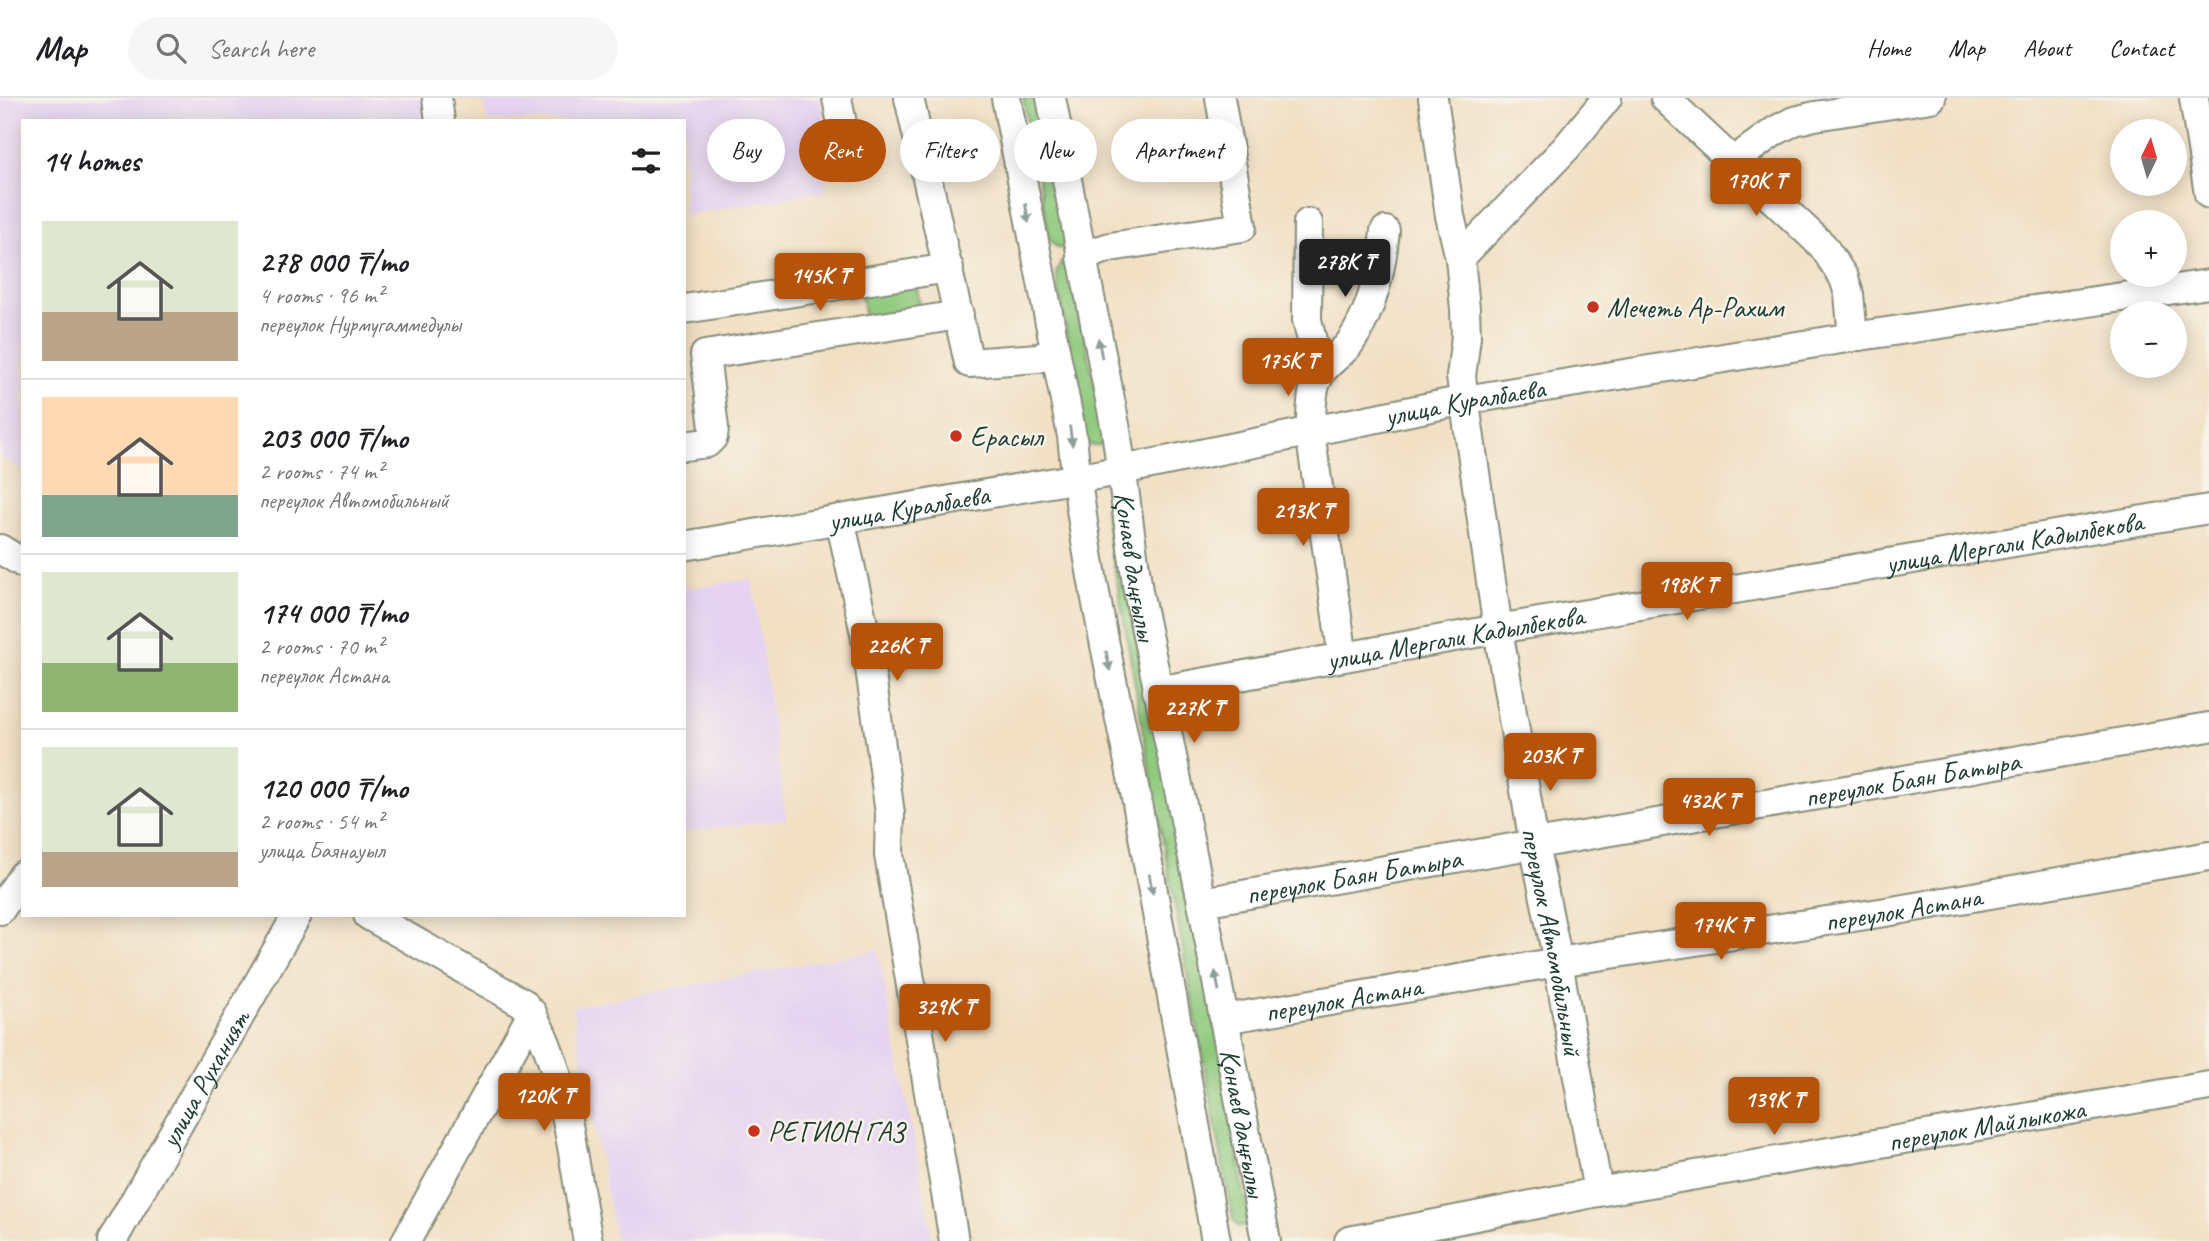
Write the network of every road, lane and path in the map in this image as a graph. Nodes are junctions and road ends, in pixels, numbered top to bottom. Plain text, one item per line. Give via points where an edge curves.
1 (437, 98) edge
2 (837, 98) edge
3 (909, 98) edge
4 (1006, 98) edge
5 (1051, 98) edge
6 (1220, 98) edge
7 (1433, 98) edge
8 (1607, 98) edge
9 (1665, 98) edge
10 (1931, 98) edge
11 (2194, 98) edge
12 (440, 119) edge
13 (841, 119) edge
14 (1732, 162) junction
15 (2209, 194) edge
16 (1308, 223) dead end
17 (1385, 231) dead end
18 (1081, 257) junction
19 (1460, 258) junction
20 (949, 268) junction
21 (2209, 284) edge
22 (686, 309) edge
23 (959, 315) junction
24 (1853, 337) junction
25 (1055, 353) junction
26 (1320, 374) junction
27 (1465, 400) junction
28 (1310, 432) junction
29 (686, 446) edge
30 (1121, 470) junction
31 (1076, 478) junction
32 (2209, 509) edge
33 (840, 519) junction
34 (686, 546) edge
35 (0, 549) edge
36 (21, 562) edge
37 (1499, 629) junction
38 (1343, 657) junction
39 (1157, 691) junction
40 (2209, 727) edge
41 (1534, 844) junction
42 (2209, 856) edge
43 (1202, 902) junction
44 (296, 917) edge
45 (372, 917) edge
46 (1558, 962) junction
47 (532, 1013) junction
48 (1224, 1019) junction
49 (2209, 1086) edge
50 (1598, 1192) junction
51 (112, 1241) edge
52 (406, 1241) edge
53 (588, 1241) edge
54 (954, 1241) edge
55 (1215, 1241) edge
56 (1266, 1241) edge
57 (1349, 1241) edge

1 - 12 street
2 - 13 street
3 - 20 street
4 -> 25 street, Қонаев даңғылы
5 - 18 street, Қонаев даңғылы
6 - 18 street via 1242,227 1110,247
7 - 19 street, переулок Автомобильный
8 - 19 street via 1566,148
9 - 14 street
10 - 14 street via 1794,121
11 - 15 street
14 - 24 street via 1837,264 1849,294
16 - 26 street via 1307,320
17 - 26 street via 1381,272 1365,314 1350,344
30 -> 18 street, Қонаев даңғылы
19 - 27 street, переулок Автомобильный
20 - 22 street
20 - 23 street
21 - 24 street, улица Куралбаева
23 - 25 street via 969,363
23 - 29 street via 705,355 713,437 707,443
24 - 27 street, улица Куралбаева
25 -> 31 street, Қонаев даңғылы
26 - 28 street
27 - 28 street, улица Куралбаева
27 - 37 street, переулок Автомобильный
28 - 30 street, улица Куралбаева
28 - 38 street
30 - 31 street, улица Куралбаева
30 - 39 street, Қонаев даңғылы
31 - 33 street, улица Куралбаева
31 -> 55 street, Қонаев даңғылы
32 - 37 street, улица Мергали Кадылбекова
33 - 34 street, улица Куралбаева
33 - 54 street via 865,633 890,814 889,855
35 - 36 street
37 - 38 street, улица Мергали Кадылбекова
37 - 41 street, переулок Автомобильный
38 - 39 street, улица Мергали Кадылбекова
39 - 43 street, Қонаев даңғылы
40 - 41 street, переулок Баян Батыра
41 - 43 street, переулок Баян Батыра
41 - 46 street, переулок Автомобильный
42 - 46 street, переулок Астана
48 -> 43 street, Қонаев даңғылы
44 - 51 street, улица Руханият
45 - 47 street via 523,1003
46 - 48 street, переулок Астана
46 - 50 street, переулок Автомобильный
47 - 52 street
47 - 53 street via 547,1043 564,1106
48 - 56 street, Қонаев даңғылы
49 - 50 street, переулок Майлыкожа
50 - 57 street, переулок Майлыкожа

